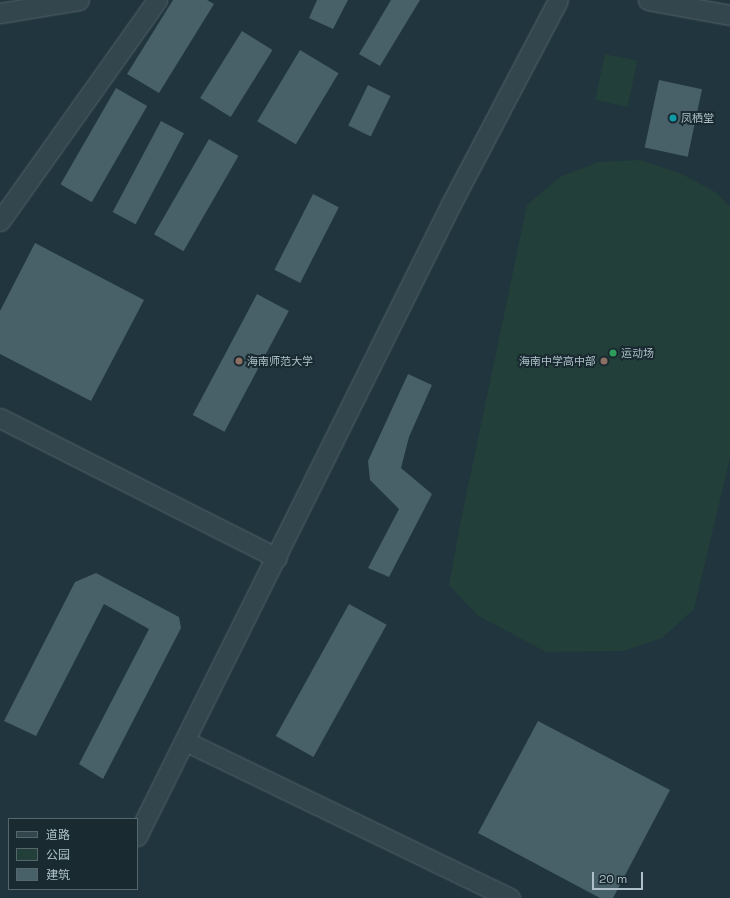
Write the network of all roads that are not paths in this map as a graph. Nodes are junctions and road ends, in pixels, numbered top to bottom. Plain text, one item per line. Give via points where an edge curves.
1 (79, 0) edge
2 (157, 0) edge
3 (558, 0) edge
4 (648, 0) edge
5 (0, 13) edge
6 (730, 15) edge
7 (0, 221) edge
8 (0, 418) edge
9 (277, 558) junction
10 (185, 741) junction
11 (138, 834) edge
12 (510, 898) edge

1 - 5 street
2 - 7 street
3 - 9 street via 451,204
4 - 6 street
8 - 9 street
9 - 10 street
10 - 11 street
10 - 12 street

